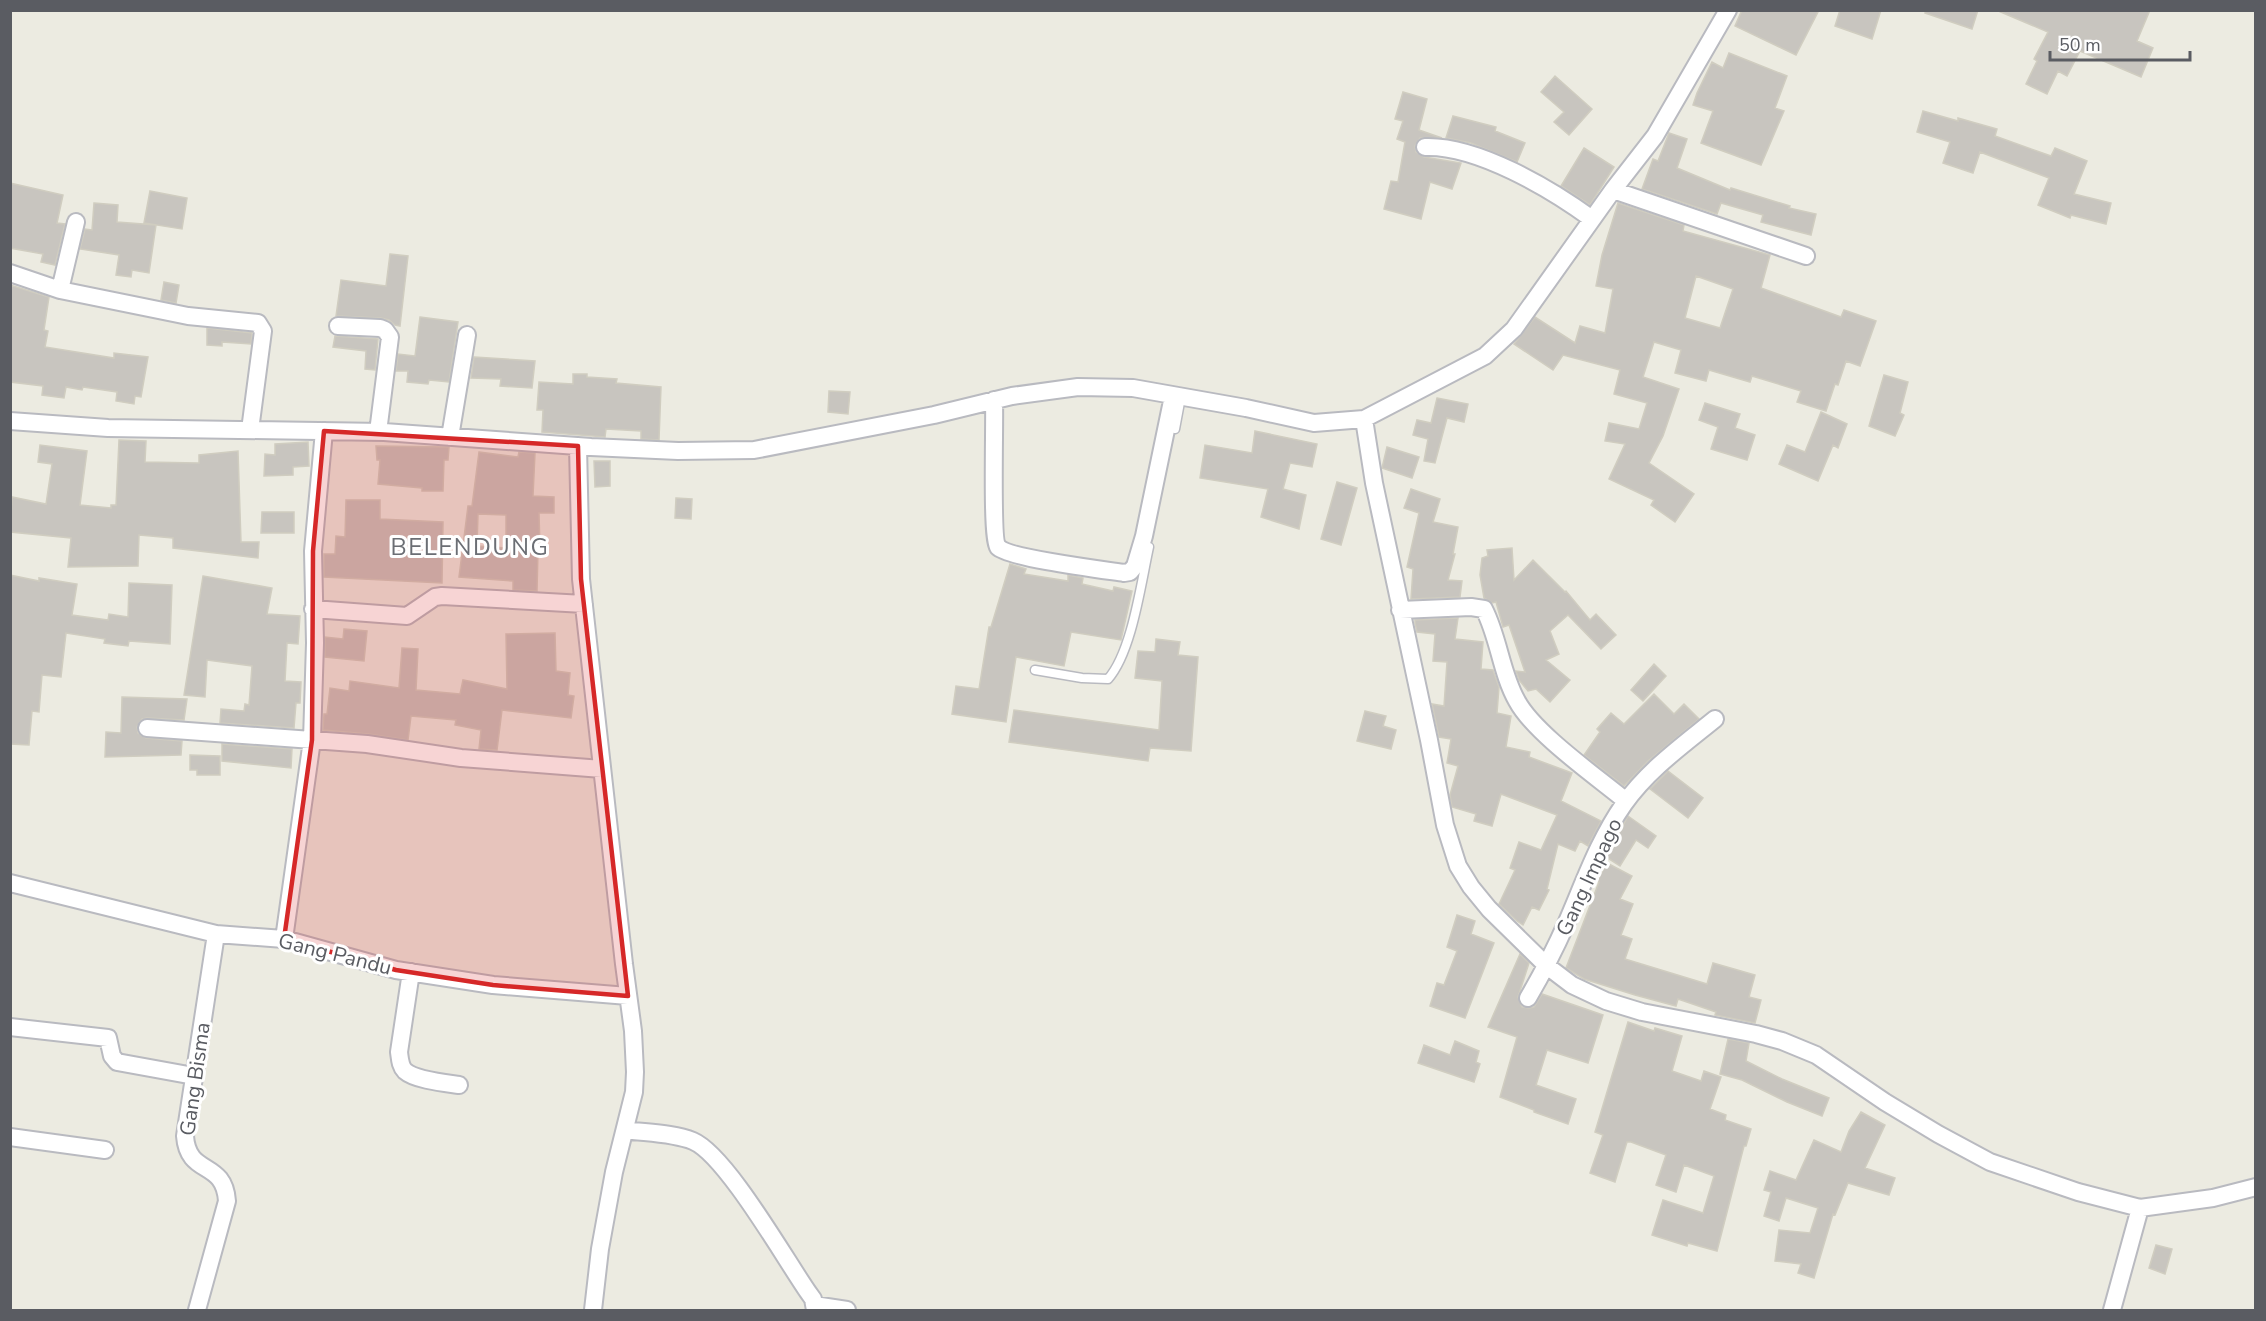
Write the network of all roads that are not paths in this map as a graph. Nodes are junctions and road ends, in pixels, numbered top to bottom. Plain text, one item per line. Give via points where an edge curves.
1 (1728, 10) edge
2 (1425, 147) dead end
3 (1613, 190) junction
4 (1592, 219) junction
5 (76, 222) dead end
6 (1806, 256) dead end
7 (10, 273) edge
8 (60, 290) junction
9 (338, 326) dead end
10 (467, 334) dead end
11 (1177, 396) junction
12 (994, 400) junction
13 (1364, 419) junction
14 (10, 421) edge
15 (250, 430) junction
16 (324, 431) junction
17 (378, 432) junction
18 (450, 437) junction
19 (578, 446) junction
20 (584, 604) junction
21 (313, 609) junction
22 (1400, 610) junction
23 (1035, 670) dead end
24 (1715, 719) dead end
25 (147, 728) dead end
26 (312, 740) junction
27 (602, 769) junction
28 (1626, 801) junction
29 (10, 883) edge
30 (216, 933) junction
31 (284, 939) junction
32 (1547, 966) junction
33 (411, 972) junction
34 (628, 996) junction
35 (1528, 998) dead end
36 (10, 1027) edge
37 (194, 1076) junction
38 (459, 1085) dead end
39 (625, 1130) junction
40 (10, 1137) edge
41 (105, 1150) dead end
42 (2256, 1187) edge
43 (2140, 1208) junction
44 (815, 1308) edge
45 (197, 1311) edge
46 (593, 1311) edge
47 (847, 1311) edge
48 (2112, 1311) edge

1 - 3 street via 1655,136
2 - 4 street via 1484,160 1552,191
3 - 4 street
3 - 6 street
4 - 13 street via 1514,329 1485,356
5 - 8 street
7 - 8 street
8 - 15 street via 188,316 258,323 263,331
9 - 17 street via 380,328 390,337
10 - 18 street
11 - 12 street via 1132,388 1078,387
11 - 12 street via 1136,566 1124,573 1029,557 999,547 994,522
11 - 13 street via 1314,423
11 - 23 lane via 1132,624 1116,670 1108,679
12 - 19 street via 754,450
13 - 22 street
14 - 15 street via 108,428
15 - 16 street
16 - 17 street
16 - 21 street via 313,551
17 - 18 street
18 - 19 street
19 - 20 street
20 - 21 street via 442,596 407,616
20 - 27 street
21 - 26 street
22 - 28 street via 1482,608 1510,687 1525,713
22 - 32 street via 1445,825 1458,866 1489,909
24 - 28 street, Gang Impago via 1664,761
25 - 26 street
26 - 27 street via 461,758
26 - 31 street
27 - 34 street
28 - 32 street, Gang Impago via 1601,843
29 - 30 street, Gang Pandu
30 - 31 street, Gang Pandu
30 - 37 street, Gang Bisma
31 - 33 street, Gang Pandu
32 - 35 street, Gang Impago
32 - 43 street via 1572,985 1606,1001 1782,1041 1816,1055 1885,1102 1990,1162
33 - 34 street, Gang Pandu via 493,986
33 - 38 street via 400,1062 413,1075
34 - 39 street via 635,1072
36 - 37 street via 108,1038 117,1062
37 - 45 street, Gang Bisma via 186,1147 193,1160 223,1183 227,1201
39 - 44 street via 678,1137 704,1147 752,1207
39 - 46 street via 600,1249
40 - 41 street
42 - 43 street via 2213,1198
43 - 48 street
44 - 47 street

